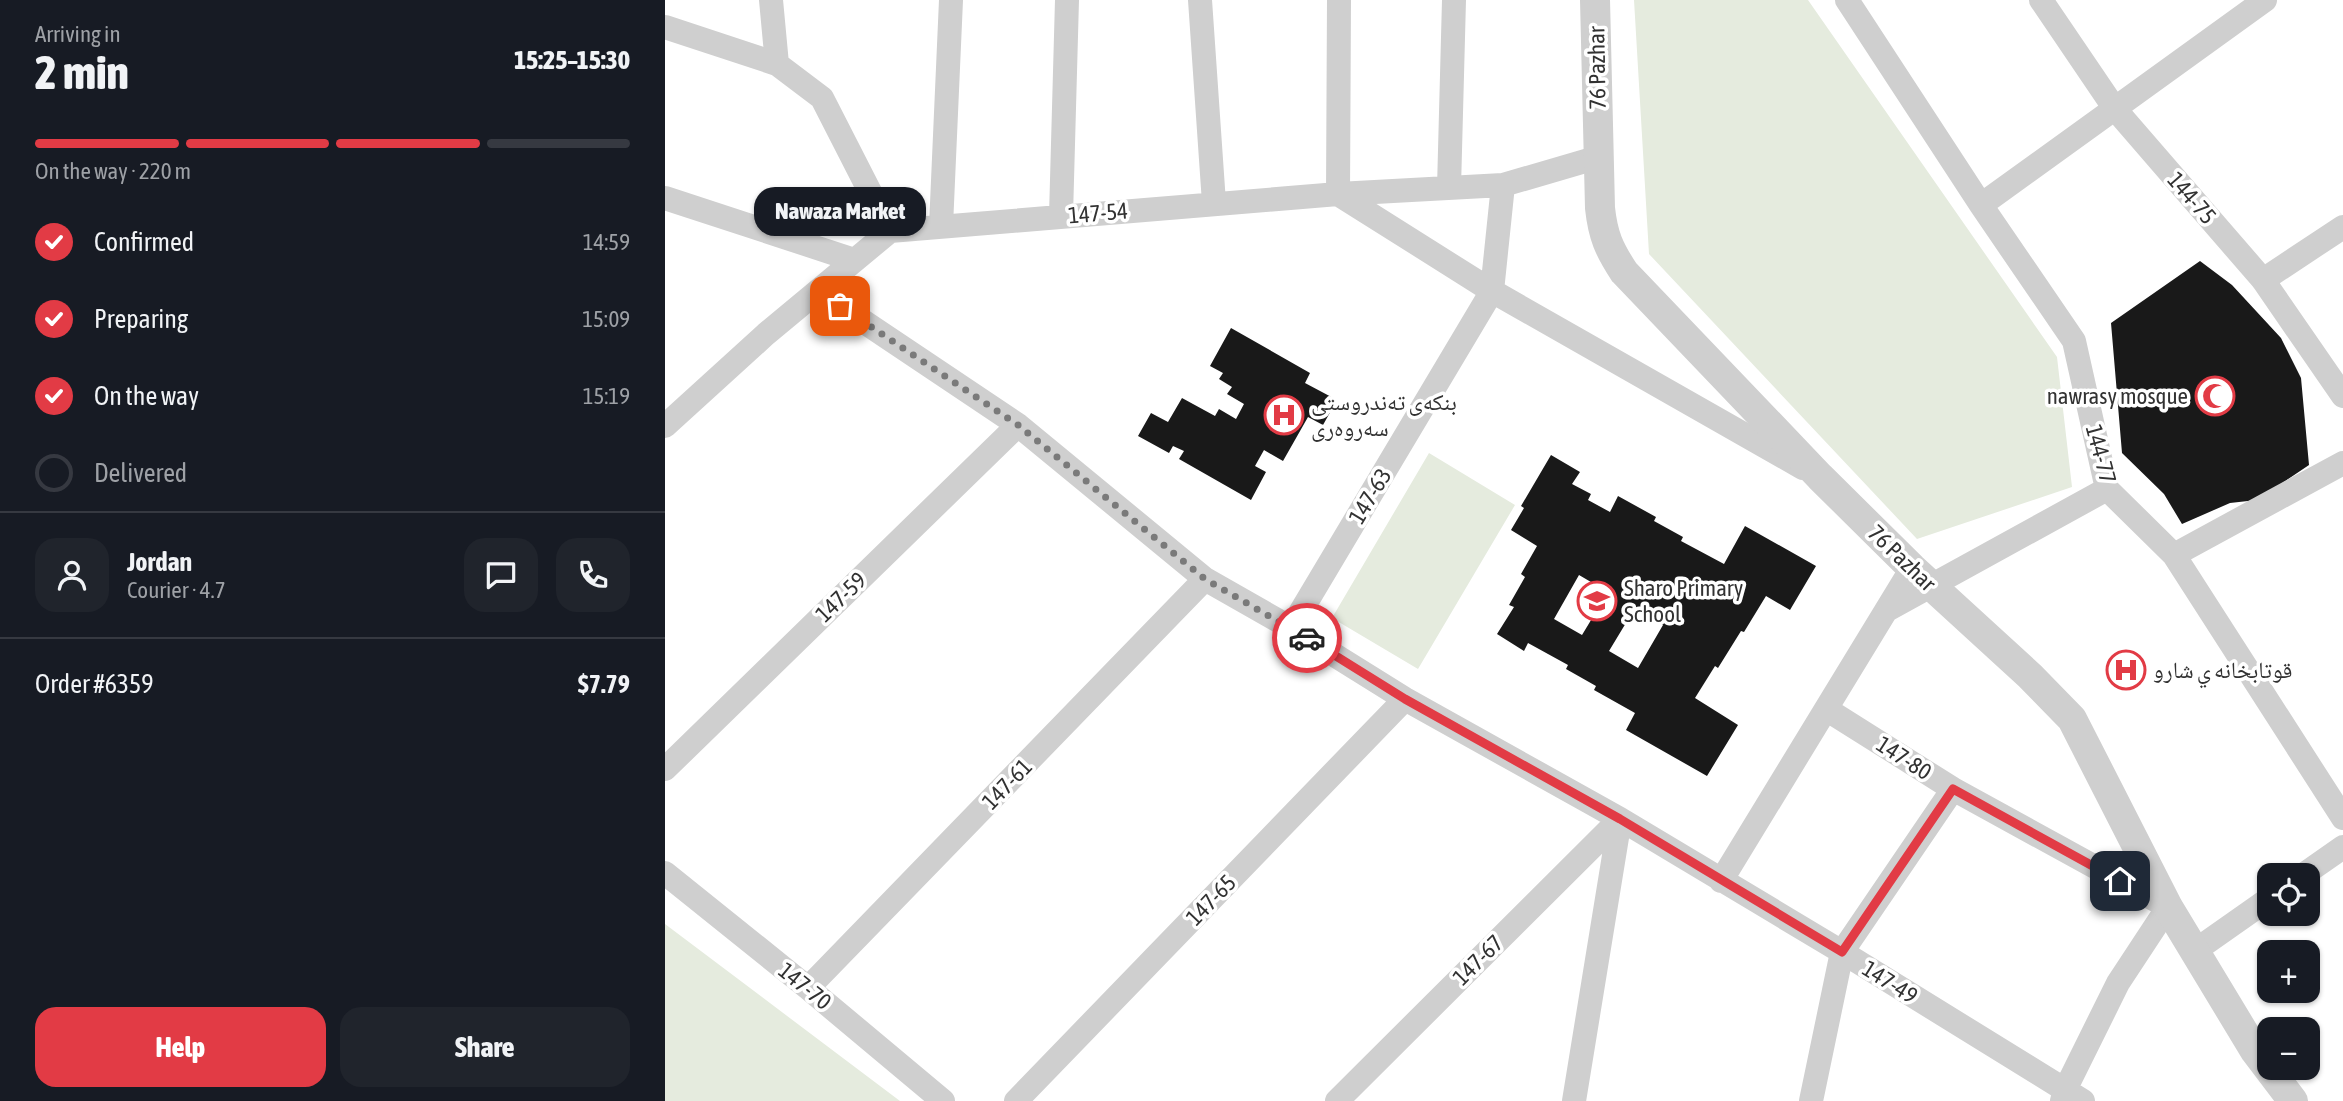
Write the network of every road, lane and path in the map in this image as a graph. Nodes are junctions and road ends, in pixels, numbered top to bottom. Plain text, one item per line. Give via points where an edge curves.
1 (771, 0) edge
2 (951, 0) edge
3 (1067, 0) edge
4 (1201, 0) edge
5 (1339, 0) edge
6 (1454, 0) edge
7 (1595, 0) edge
8 (1847, 0) edge
9 (2041, 0) edge
10 (2265, 0) edge
11 (665, 27) edge
12 (777, 64) junction
13 (2115, 109) junction
14 (1599, 157) junction
15 (1503, 185) junction
16 (1449, 188) junction
17 (1338, 194) junction
18 (665, 198) edge
19 (1214, 204) junction
20 (1981, 205) junction
21 (1061, 216) junction
22 (941, 226) junction
23 (2343, 227) edge
24 (890, 230) junction
25 (854, 260) junction
26 (2263, 280) junction
27 (818, 291) junction
28 (1492, 291) junction
29 (2343, 396) edge
30 (1018, 425) junction
31 (665, 426) edge
32 (2343, 463) edge
33 (1820, 477) junction
34 (2107, 489) junction
35 (2175, 555) junction
36 (1922, 577) junction
37 (1205, 579) junction
38 (1291, 628) junction
39 (1405, 699) junction
40 (1826, 709) junction
41 (665, 769) edge
42 (1953, 789) junction
43 (2343, 818) edge
44 (1620, 819) junction
45 (2343, 847) edge
46 (2320, 863) edge
47 (665, 873) edge
48 (1721, 881) junction
49 (2168, 907) junction
50 (2257, 907) edge
51 (2196, 950) junction
52 (1842, 952) junction
53 (808, 988) junction
54 (2070, 1097) edge
55 (1340, 1100) edge
56 (943, 1101) edge
57 (1016, 1101) edge
58 (1574, 1101) edge
59 (1811, 1101) edge
60 (2293, 1101) edge

1 - 12 street
2 - 22 street
3 - 21 street
4 - 19 street
5 - 17 street
6 - 16 street
7 - 14 street, 76 Pazhar
8 - 20 street, 144-77
9 - 13 street, 144-75
10 - 13 street
11 - 12 street
12 - 24 street via 822,98
13 - 20 street
13 - 26 street, 144-75
14 - 15 street, 147-54
14 - 33 street, 76 Pazhar via 1605,242 1624,272
15 - 16 street, 147-54
15 - 28 street
16 - 17 street, 147-54
17 - 19 street, 147-54
17 - 28 street
18 - 25 street
19 - 21 street, 147-54
20 - 34 street, 144-77 via 2074,341
21 - 22 street, 147-54
22 - 24 street, 147-54
23 - 26 street
24 - 25 street
25 - 27 street
26 - 29 street, 144-75
27 - 30 street, 147-49
27 - 31 street
28 - 33 street
28 - 38 street, 147-63
30 - 37 street, 147-49
30 - 41 street, 147-59
32 - 35 street
33 - 36 street, 76 Pazhar
34 - 35 street, 144-77
34 - 36 street
35 - 43 street, 144-77
36 - 40 street via 1886,611
36 - 49 street, 76 Pazhar via 2072,719
37 - 38 street, 147-49
37 - 53 street, 147-61
38 - 39 street, 147-49
39 - 44 street, 147-49
39 - 57 street, 147-65
40 - 42 street, 147-80
40 - 48 street
42 - 49 street, 147-80
42 - 52 street
44 - 48 street, 147-49
44 - 55 street, 147-67
44 - 58 street
45 - 46 street
47 - 53 street, 147-70
48 - 52 street, 147-49
49 - 51 street, 76 Pazhar
49 - 54 street via 2117,983
50 - 51 street
51 - 60 street, 76 Pazhar via 2255,1051
52 - 54 street, 147-49
52 - 59 street
53 - 56 street, 147-70

